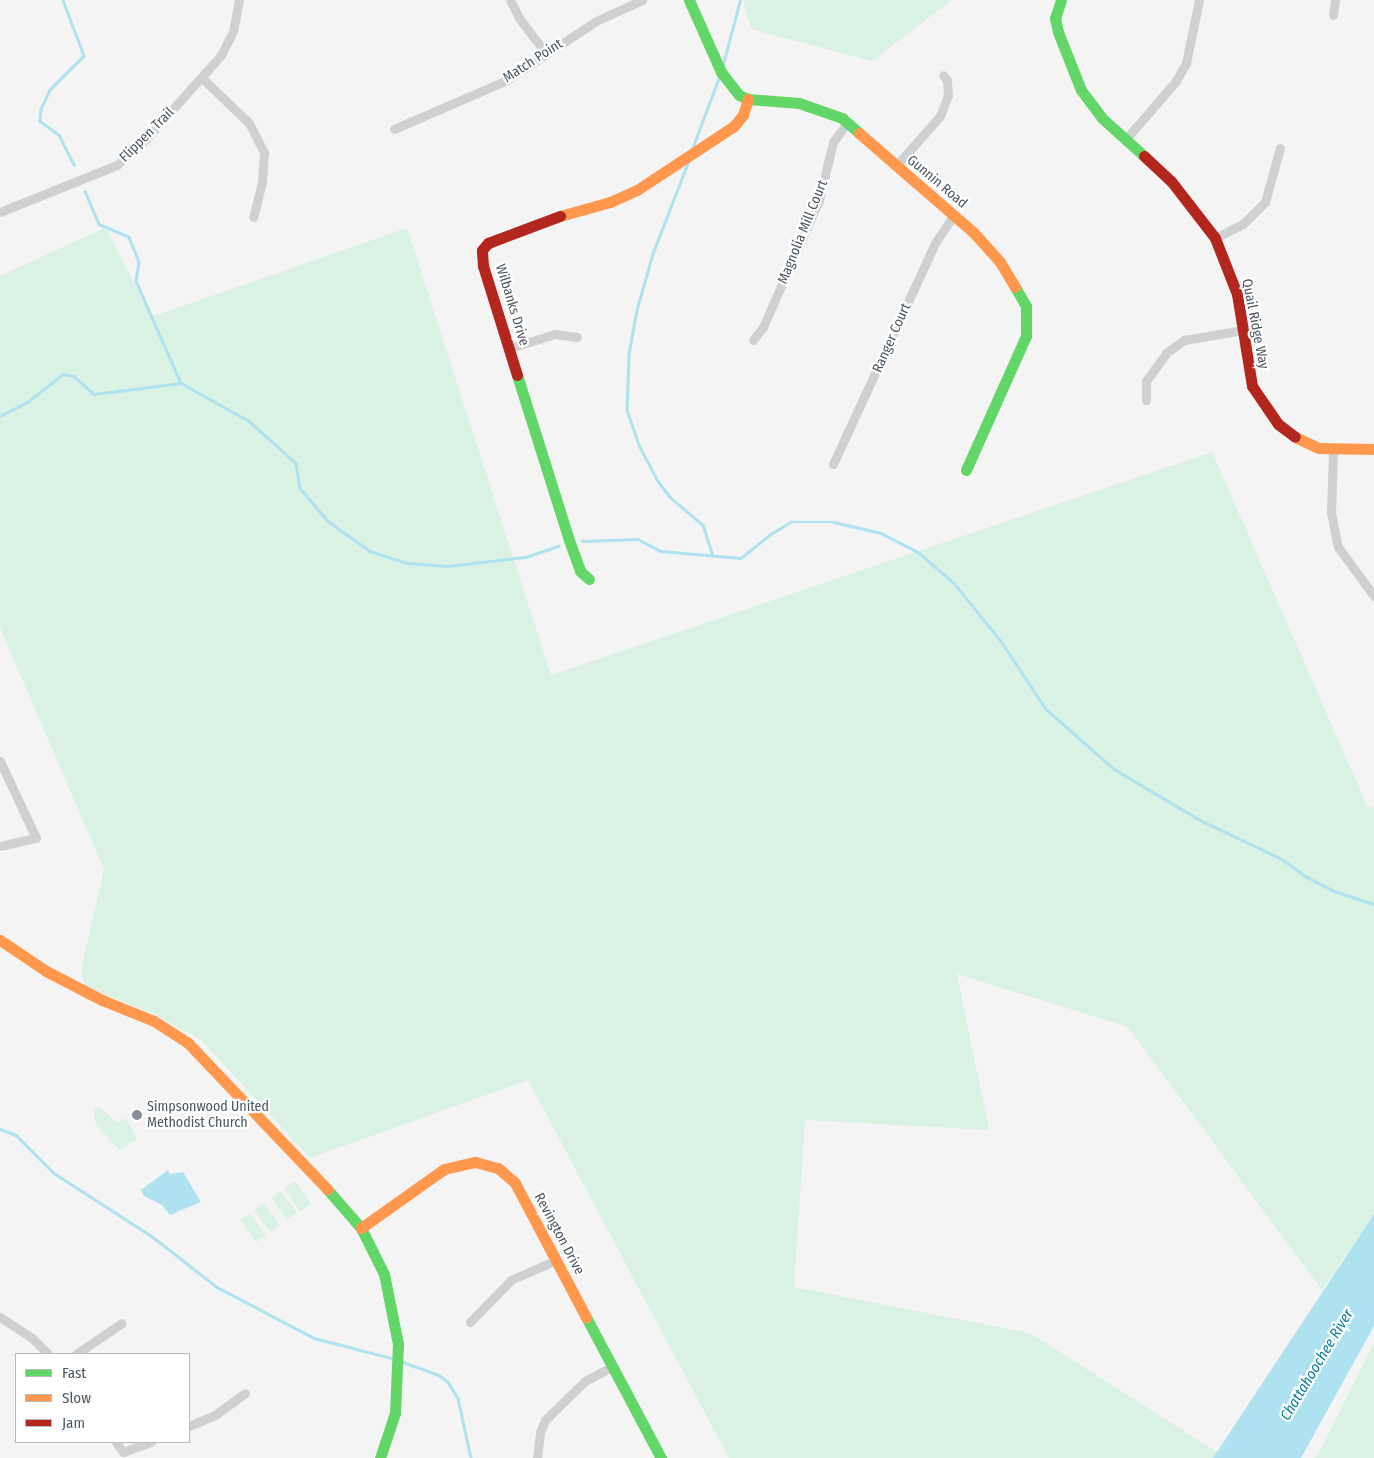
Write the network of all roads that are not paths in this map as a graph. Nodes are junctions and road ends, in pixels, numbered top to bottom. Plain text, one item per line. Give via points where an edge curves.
1 (239, 0) edge
2 (510, 0) edge
3 (642, 0) edge
4 (689, 0) edge
5 (1061, 0) edge
6 (1199, 0) edge
7 (1336, 0) edge
8 (1333, 15) dead end
9 (545, 52) junction
10 (943, 75) dead end
11 (202, 78) junction
12 (748, 99) junction
13 (847, 123) junction
14 (394, 129) dead end
15 (1125, 140) junction
16 (1280, 148) dead end
17 (896, 166) junction
18 (0, 212) edge
19 (954, 215) junction
20 (253, 217) dead end
21 (1215, 238) junction
22 (1243, 330) junction
23 (577, 337) dead end
24 (753, 340) dead end
25 (510, 348) junction
26 (1146, 400) dead end
27 (1333, 449) junction
28 (1374, 449) edge
29 (833, 464) dead end
30 (966, 470) dead end
31 (589, 579) dead end
32 (1374, 596) edge
33 (0, 761) edge
34 (0, 846) edge
35 (0, 940) edge
36 (361, 1228) junction
37 (556, 1260) junction
38 (0, 1317) edge
39 (470, 1322) dead end
40 (122, 1323) dead end
41 (47, 1353) edge
42 (77, 1353) edge
43 (611, 1367) junction
44 (245, 1393) dead end
45 (190, 1426) edge
46 (117, 1443) edge
47 (148, 1443) edge
48 (380, 1458) edge
49 (538, 1458) edge
50 (661, 1458) edge

1 - 11 street, Flippen Trail via 233,31 221,56
2 - 9 street via 519,18
3 - 9 street, Match Point via 596,21
4 - 12 street via 720,72 739,95
5 - 15 street, Quail Ridge Way via 1055,18 1071,70 1090,104
6 - 15 street via 1186,63 1176,81
7 - 8 street
9 - 14 street, Match Point via 529,67 507,80
10 - 17 street via 947,80 948,95 940,116
11 - 18 street, Flippen Trail via 146,139 117,165
11 - 20 street via 249,123 264,153 262,182
12 - 13 street, Gunnin Road via 806,104 821,108
12 - 25 street, Wilbanks Drive via 743,115 734,126 637,190 610,202 541,221 488,243 482,250 483,266
13 - 17 street, Gunnin Road
13 - 24 street, Magnolia Mill Court via 832,142 819,200 763,327
15 - 21 street, Quail Ridge Way via 1171,181
16 - 21 street via 1264,202 1243,224
17 - 19 street, Gunnin Road
19 - 29 street, Ranger Court via 935,243
19 - 30 street, Gunnin Road via 1000,262 1026,306 1028,321 1026,336
21 - 22 street, Quail Ridge Way via 1237,294
22 - 26 street via 1184,340 1166,353 1146,381
22 - 27 street, Quail Ridge Way via 1252,386 1261,403 1292,435 1319,448
23 - 25 street via 555,334
25 - 31 street, Wilbanks Drive via 577,563
27 - 28 street, Quail Ridge Way
27 - 32 street via 1331,512 1338,547
33 - 34 street via 36,838
35 - 36 street via 46,971 102,1000 154,1021 188,1043 304,1160
36 - 37 street, Revington Drive via 444,1169 475,1162 498,1168 515,1184
36 - 48 street via 384,1274 398,1344 395,1413
37 - 39 street via 511,1280
37 - 43 street, Revington Drive
38 - 41 street via 32,1338
40 - 42 street
43 - 49 street via 585,1381 545,1420 540,1432
43 - 50 street, Revington Drive
44 - 45 street via 215,1415
46 - 47 street via 123,1452

